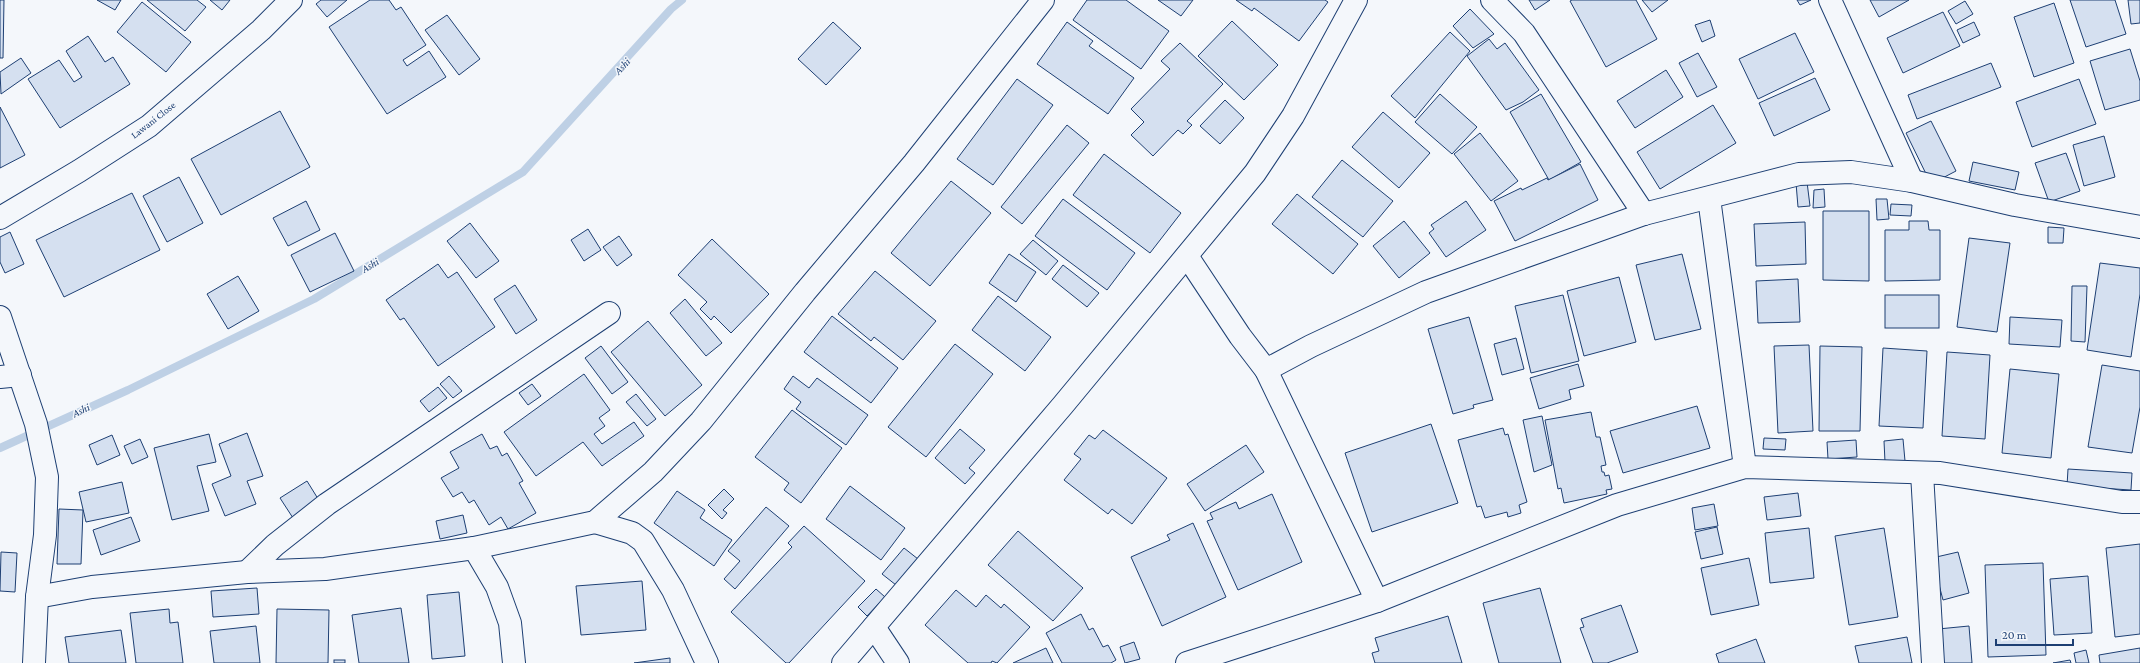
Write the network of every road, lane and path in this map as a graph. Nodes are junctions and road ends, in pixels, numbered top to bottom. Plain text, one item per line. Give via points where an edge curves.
1 (290, 0) edge
2 (1043, 0) edge
3 (1356, 0) edge
4 (1492, 0) edge
5 (1830, 0) edge
6 (1912, 181) junction
7 (1709, 198) junction
8 (1644, 214) junction
9 (0, 218) edge
10 (2140, 227) edge
11 (1187, 256) junction
12 (608, 313) dead end
13 (0, 317) edge
14 (1266, 370) junction
15 (10, 376) edge
16 (1745, 467) junction
17 (1922, 473) junction
18 (2140, 502) edge
19 (595, 522) junction
20 (474, 548) junction
21 (247, 572) junction
22 (37, 596) junction
23 (1377, 601) junction
24 (874, 627) junction
25 (34, 663) edge
26 (514, 663) edge
27 (707, 663) edge
28 (843, 663) edge
29 (898, 663) edge
30 (1187, 663) edge
31 (1932, 663) edge

1 - 9 street, Lawani Close via 261,30 149,126
2 - 19 street via 914,163 804,292 701,421 653,472
3 - 11 street via 1293,116 1255,173
4 - 8 street via 1524,33
5 - 6 street
6 - 7 street via 1851,172 1799,174
6 - 10 street via 2015,205
7 - 8 street
7 - 16 street
8 - 14 street via 1426,292
11 - 14 street via 1240,336
11 - 24 street
12 - 21 street via 327,504 275,545
13 - 15 street
14 - 23 street
15 - 22 street via 36,424 47,476 45,535
16 - 17 street
16 - 23 street via 1618,505
17 - 18 street via 1940,473 2122,502
17 - 31 street
19 - 20 street
19 - 27 street via 632,533 643,541 672,590
20 - 21 street via 325,569
20 - 26 street via 497,587 510,623
21 - 22 street via 92,587
22 - 25 street
23 - 30 street
24 - 28 street
24 - 29 street

